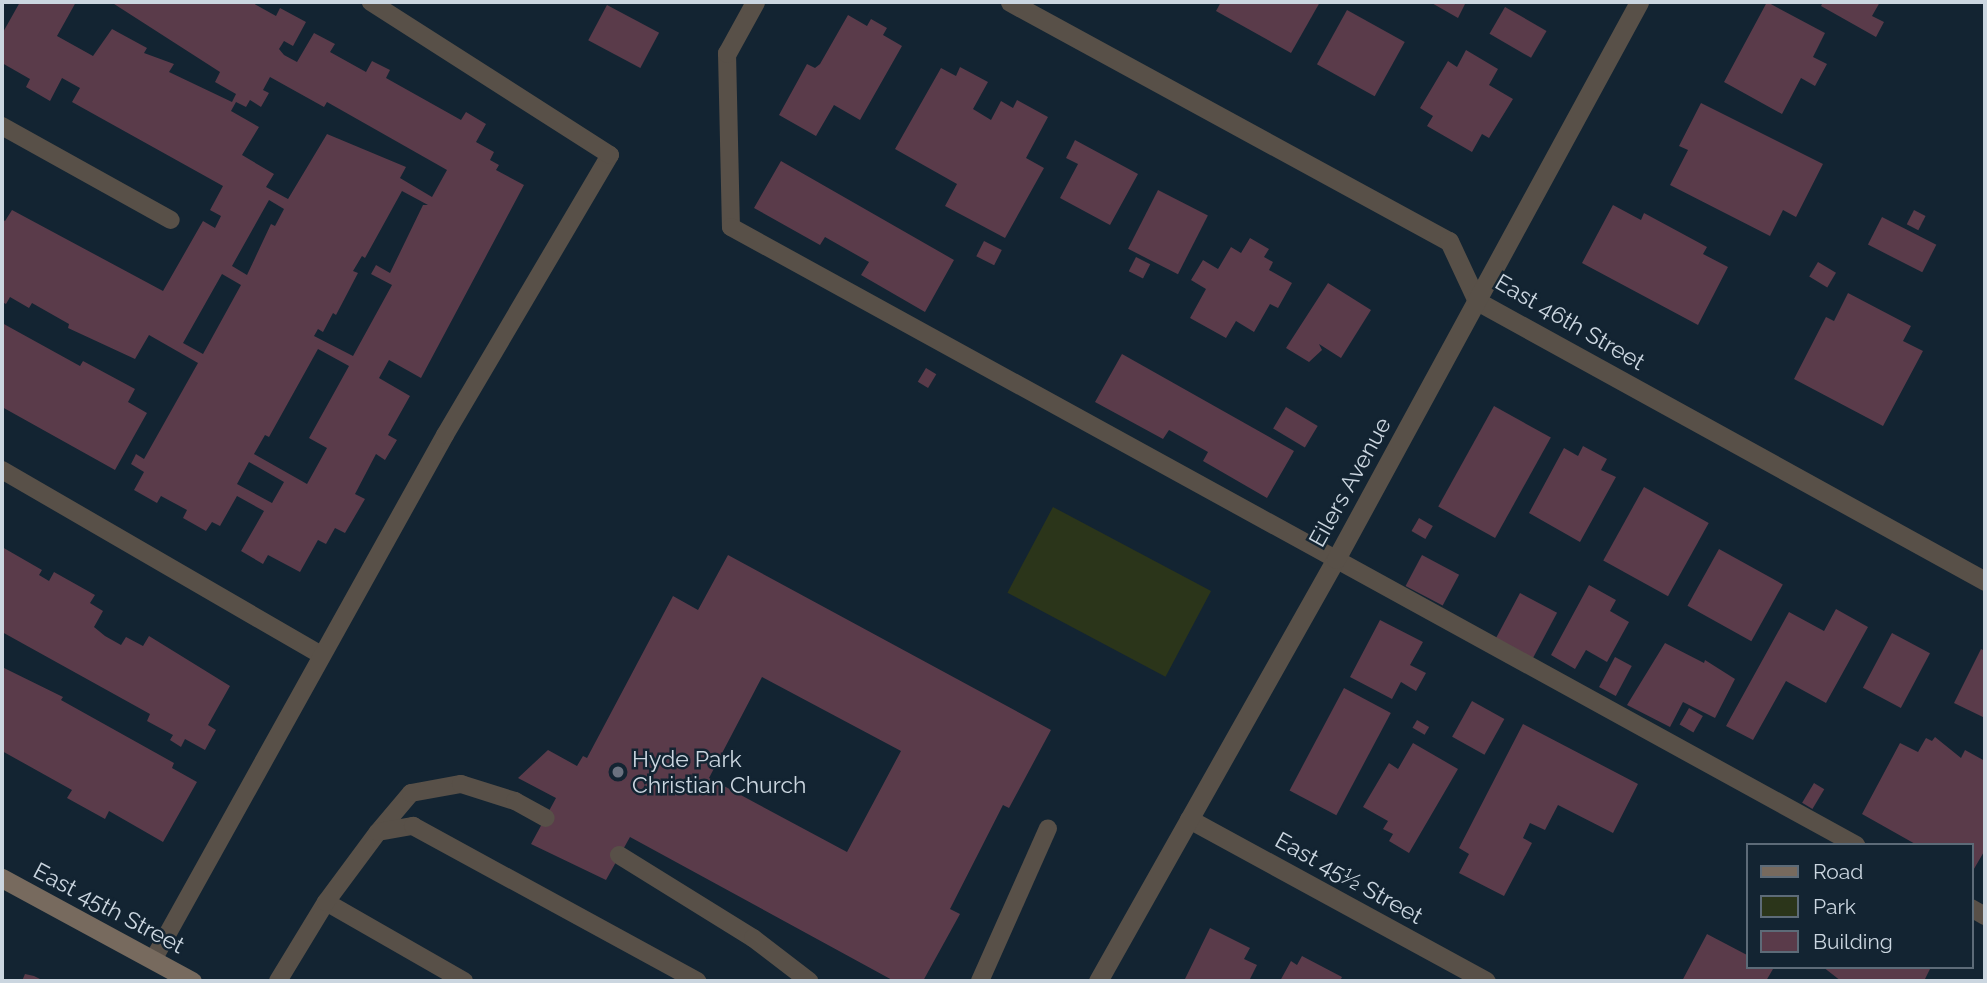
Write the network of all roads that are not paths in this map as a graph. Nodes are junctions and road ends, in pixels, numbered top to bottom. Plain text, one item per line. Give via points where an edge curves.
1 (372, 2) edge
2 (755, 2) edge
3 (1010, 2) edge
4 (1639, 2) edge
5 (727, 52) joint
6 (2, 125) edge
7 (171, 220) dead end
8 (1478, 301) junction
9 (2, 470) edge
10 (1336, 559) junction
11 (1985, 581) edge
12 (321, 655) junction
13 (545, 818) dead end
14 (1189, 819) junction
15 (1048, 828) dead end
16 (378, 832) junction
17 (1852, 843) edge
18 (619, 855) dead end
19 (2, 878) edge
20 (326, 902) junction
21 (153, 960) junction
22 (192, 981) edge
23 (278, 981) edge
24 (464, 981) edge
25 (697, 981) edge
26 (809, 981) edge
27 (980, 981) edge
28 (1098, 981) edge
29 (1486, 981) edge

1 - 12 lane via 610,155
2 - 5 street
3 - 8 street, East 46th Street via 1449,241
4 - 8 street, Eilers Avenue
5 - 10 lane via 731,228
6 - 7 lane
8 - 10 street, Eilers Avenue
8 - 11 street, East 46th Street
9 - 12 lane
10 - 14 street, Eilers Avenue
10 - 17 lane
12 - 21 lane
13 - 16 lane via 515,801 461,784 411,793
14 - 28 street, Eilers Avenue
14 - 29 street, East 45½ Street
15 - 27 lane
16 - 20 lane
16 - 25 lane via 413,825
18 - 26 lane via 753,938
19 - 21 main road, East 45th Street
20 - 23 lane
20 - 24 lane
21 - 22 main road, East 45th Street

